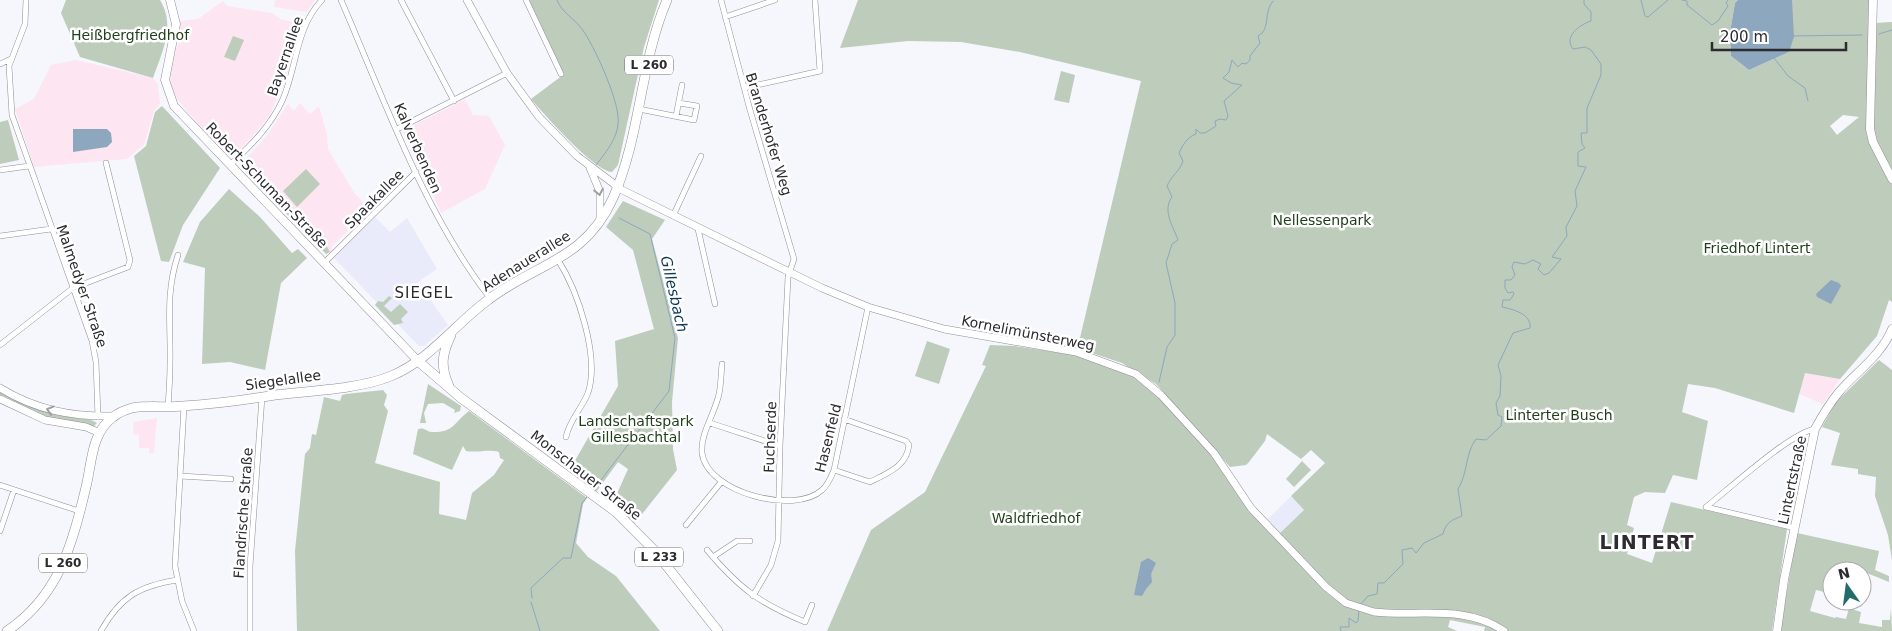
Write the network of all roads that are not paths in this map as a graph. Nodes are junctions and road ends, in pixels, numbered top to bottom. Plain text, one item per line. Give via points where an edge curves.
1 (26, 0) edge
2 (170, 0) edge
3 (322, 0) edge
4 (341, 0) edge
5 (401, 0) edge
6 (467, 0) edge
7 (526, 0) edge
8 (667, 0) edge
9 (721, 0) edge
10 (775, 0) edge
11 (815, 0) edge
12 (1873, 0) edge
13 (725, 17) junction
14 (11, 59) junction
15 (0, 64) edge
16 (507, 73) junction
17 (561, 74) dead end
18 (682, 85) dead end
19 (744, 88) junction
20 (454, 101) junction
21 (679, 102) junction
22 (639, 109) junction
23 (676, 116) junction
24 (397, 129) junction
25 (701, 156) dead end
26 (106, 163) dead end
27 (230, 165) junction
28 (29, 166) junction
29 (589, 166) junction
30 (0, 170) edge
31 (416, 172) junction
32 (1892, 179) edge
33 (618, 186) junction
34 (673, 216) junction
35 (600, 221) junction
36 (51, 229) junction
37 (698, 229) junction
38 (0, 236) edge
39 (178, 255) dead end
40 (558, 260) junction
41 (325, 262) junction
42 (789, 273) junction
43 (73, 288) junction
44 (490, 298) junction
45 (715, 304) dead end
46 (868, 307) junction
47 (1892, 329) edge
48 (453, 330) junction
49 (0, 346) edge
50 (418, 360) junction
51 (722, 364) dead end
52 (0, 388) edge
53 (450, 389) junction
54 (262, 397) junction
55 (0, 400) edge
56 (184, 406) junction
57 (168, 407) junction
58 (148, 408) junction
59 (114, 416) junction
60 (98, 417) junction
61 (844, 419) junction
62 (710, 423) junction
63 (1816, 429) junction
64 (101, 431) junction
65 (566, 437) dead end
66 (780, 446) junction
67 (834, 470) junction
68 (180, 476) junction
69 (231, 479) dead end
70 (722, 481) junction
71 (0, 486) edge
72 (14, 490) junction
73 (780, 500) junction
74 (79, 511) junction
75 (686, 525) dead end
76 (1795, 528) junction
77 (0, 531) edge
78 (750, 541) dead end
79 (707, 550) dead end
80 (713, 557) junction
81 (177, 580) junction
82 (753, 596) junction
83 (812, 605) dead end
84 (7, 631) edge
85 (101, 631) edge
86 (194, 631) edge
87 (250, 631) edge
88 (718, 631) edge
89 (1504, 631) edge
90 (1777, 631) edge

1 - 14 street, Malmedyer Straße via 25,24
2 - 27 main road, Robert-Schuman-Straße / L 233 via 176,24 165,72 170,98 184,118
3 - 27 street, Bayernallee via 303,28 290,80 278,107 261,134
4 - 24 street, Kalverbenden
5 - 20 street
6 - 16 street
7 - 17 street
8 - 22 main road, Adenauerallee / L 260 via 656,30
9 - 13 street, Branderhofer Weg
10 - 13 street
11 - 19 street via 820,71
12 - 32 main road via 1870,129
13 - 19 street, Branderhofer Weg
14 - 15 street
14 - 28 street, Malmedyer Straße via 9,88 12,115
16 - 20 street
16 - 29 street via 539,117
18 - 21 street
19 - 42 street, Branderhofer Weg via 794,258
20 - 24 street
21 - 23 street
21 - 23 street via 696,106 694,120
22 - 23 street
22 - 33 main road, Adenauerallee / L 260
24 - 31 street, Kalverbenden
25 - 34 street
26 - 43 street via 130,264 125,270
27 - 41 main road, Robert-Schuman-Straße / L 233
28 - 30 street
28 - 36 street, Malmedyer Straße
29 - 33 street, Kornelimünsterweg
29 -> 35 street via 600,192
31 - 41 street, Spaakallee
31 - 44 street, Kalverbenden via 449,234
33 - 34 street, Kornelimünsterweg
33 - 35 main road, Adenauerallee / L 260
34 - 37 street, Kornelimünsterweg
35 - 40 main road, Adenauerallee / L 260 via 581,243
36 - 38 street
36 - 43 street, Malmedyer Straße
37 - 42 street, Kornelimünsterweg
37 - 45 street
39 - 57 street via 169,290
40 - 44 main road, Adenauerallee / L 260
40 - 65 street via 572,286 592,364 588,392
41 - 50 main road, Robert-Schuman-Straße / L 233
42 - 46 street, Kornelimünsterweg
42 - 66 street, Fuchserde
43 - 49 street
43 - 60 street, Malmedyer Straße via 96,362
44 - 48 main road, Adenauerallee / L 260
46 - 61 street, Hasenfeld
46 - 89 street, Kornelimünsterweg via 944,329 1076,352 1136,374 1161,395 1214,453 1264,524 1341,600 1387,614 1458,614 1483,619
47 - 63 main road, Lintertstraße via 1882,349 1839,392
48 - 50 main road, Adenauerallee / L 260
48 - 53 main road via 442,359
50 - 53 main road, Monschauer Straße / L 233
50 - 54 main road, Siegelallee / L 260 via 396,374 376,380
51 - 62 street, Hasenfeld via 719,394
60 -> 52 street via 52,411
53 - 88 main road, Monschauer Straße / L 233 via 616,512 654,550
54 - 56 main road, Siegelallee / L 260
54 - 87 street, Flandrische Straße via 250,566
55 - 64 street via 45,420
56 - 57 main road, Siegelallee / L 260
56 - 68 street
57 - 58 main road, Siegelallee / L 260
58 - 59 main road, Siegelallee / L 260 via 132,408
58 - 64 main road, Siegelallee / L 260 via 123,417
59 - 60 street
59 - 64 main road, Siegelallee / L 260
60 - 64 street
61 - 67 street, Hasenfeld
61 - 67 street via 906,442 909,450 900,466 870,482
62 - 66 street
62 - 70 street, Hasenfeld via 702,454 706,464
63 - 76 main road, Lintertstraße
63 - 76 street via 1788,443 1706,507
64 - 74 main road, L 260 via 91,455
66 - 73 street, Fuchserde
67 - 73 street, Hasenfeld via 822,490 811,497 800,501
68 - 69 street
68 - 81 street via 174,552
70 - 73 street, Hasenfeld via 748,495
70 - 75 street
71 - 72 street
72 - 74 street
72 - 77 street
73 - 82 street, Fuchserde via 778,542 771,565
74 - 84 main road, L 260 via 54,584 34,610
76 - 90 main road, Lintertstraße
78 - 80 street via 737,541
79 - 80 street
80 - 82 street
81 - 85 street via 157,583 130,596 110,616
81 - 86 street
82 - 83 street via 805,622

